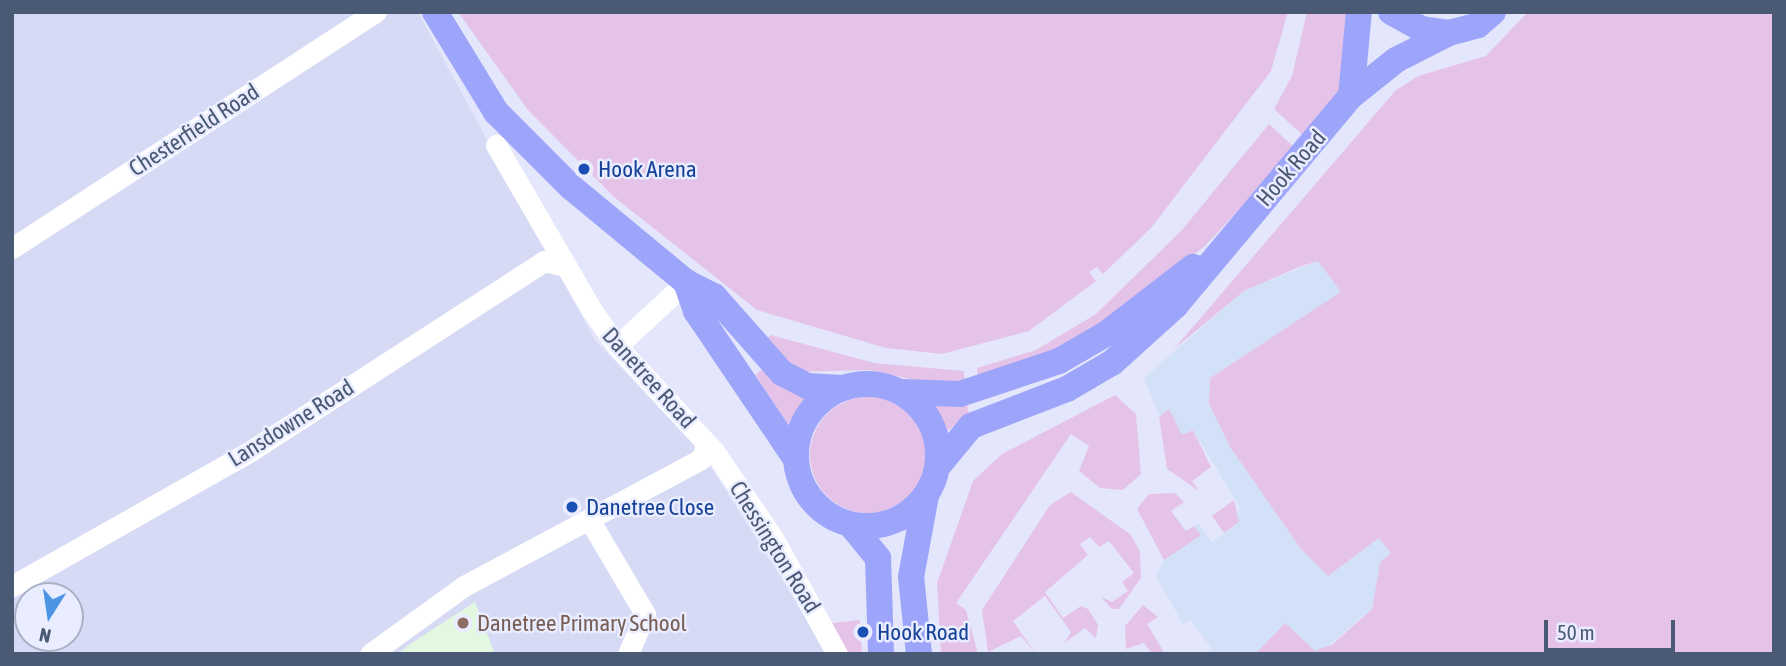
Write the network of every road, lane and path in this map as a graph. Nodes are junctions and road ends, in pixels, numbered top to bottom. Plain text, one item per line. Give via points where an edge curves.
1 (376, 12) edge
2 (435, 12) edge
3 (1359, 12) edge
4 (1391, 12) edge
5 (1493, 12) edge
6 (1449, 33) junction
7 (1350, 96) junction
8 (496, 145) dead end
9 (1230, 238) junction
10 (12, 248) edge
11 (566, 266) junction
12 (685, 282) junction
13 (617, 346) junction
14 (886, 386) junction
15 (843, 388) junction
16 (707, 444) junction
17 (795, 458) junction
18 (937, 466) junction
19 (926, 495) junction
20 (589, 519) junction
21 (851, 525) junction
22 (12, 586) edge
23 (370, 654) edge
24 (628, 654) edge
25 (837, 654) edge
26 (881, 654) edge
27 (919, 654) edge

1 - 10 street, Chesterfield Road
2 - 12 main road via 507,125
3 - 7 main road
4 - 6 main road via 1422,29
5 - 6 main road, Hook Road via 1478,25
6 - 7 main road, Hook Road via 1396,60
7 - 9 main road, Hook Road
8 - 11 street, Danetree Road
9 - 14 main road, Hook Road via 1106,334 1042,368 949,396
9 - 18 main road, Hook Road via 1170,311 1113,362 1067,389 971,426
11 - 13 street, Danetree Road
11 - 22 street, Lansdowne Road via 544,261 249,452
12 - 13 street
12 - 15 main road via 714,296 782,373 807,386
12 - 17 main road via 696,311
13 - 16 street, Danetree Road
14 - 15 main road
14 - 18 main road via 929,415
15 - 17 main road via 807,415
16 - 20 street, Danetree Road via 701,459
16 - 25 street, Chessington Road via 773,538
17 - 21 main road via 812,501
18 - 19 main road
19 - 21 main road via 893,522
19 - 27 main road via 911,577
20 - 23 street, Danetree Road via 464,586
20 - 24 street via 645,614
21 - 26 main road via 878,558

